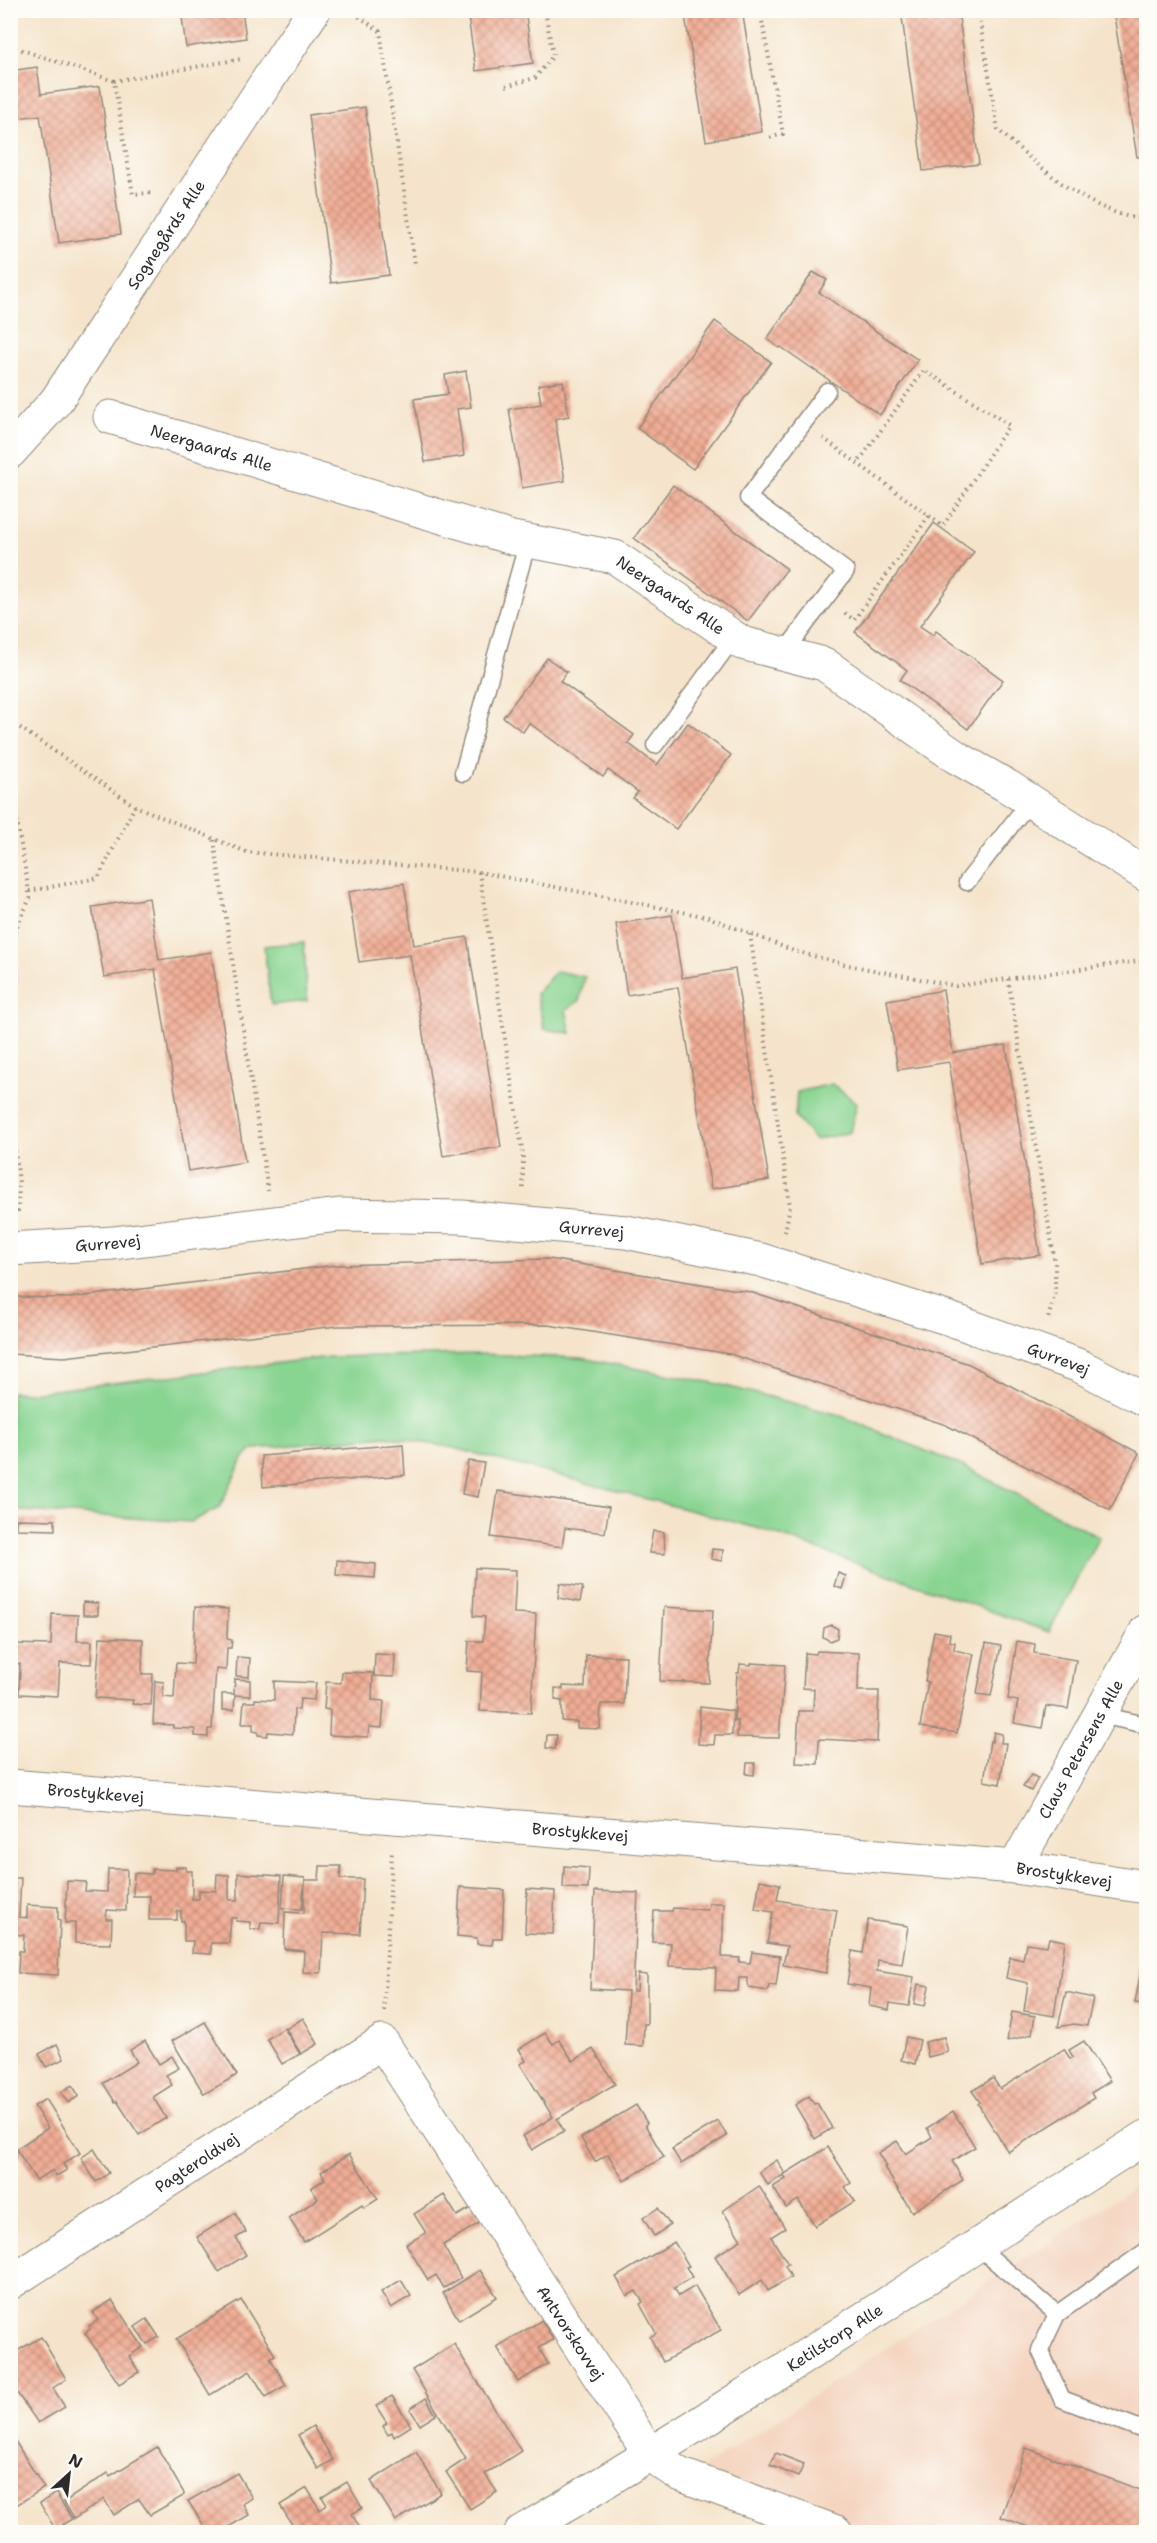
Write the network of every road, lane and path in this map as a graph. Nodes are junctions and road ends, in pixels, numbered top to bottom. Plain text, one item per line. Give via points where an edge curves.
1 (314, 10) edge
2 (349, 10) edge
3 (545, 10) edge
4 (760, 10) edge
5 (978, 10) edge
6 (10, 46) edge
7 (281, 61) junction
8 (114, 81) junction
9 (506, 86) dead end
10 (766, 139) dead end
11 (191, 197) junction
12 (1146, 219) edge
13 (415, 264) dead end
14 (827, 391) dead end
15 (111, 417) dead end
16 (804, 423) junction
17 (10, 452) edge
18 (856, 464) junction
19 (929, 516) junction
20 (528, 541) junction
21 (826, 598) junction
22 (734, 638) junction
23 (783, 654) junction
24 (10, 722) edge
25 (655, 745) dead end
26 (463, 773) dead end
27 (10, 779) edge
28 (1030, 801) junction
29 (135, 806) junction
30 (213, 839) junction
31 (479, 872) junction
32 (1146, 875) edge
33 (967, 882) dead end
34 (29, 891) junction
35 (750, 934) junction
36 (10, 942) edge
37 (1146, 960) edge
38 (1008, 979) junction
39 (10, 1109) edge
40 (524, 1222) junction
41 (273, 1224) junction
42 (14, 1249) edge
43 (779, 1265) junction
44 (1039, 1352) junction
45 (1146, 1400) edge
46 (1146, 1631) edge
47 (1100, 1715) junction
48 (1146, 1725) edge
49 (10, 1786) edge
50 (393, 1817) junction
51 (1015, 1867) junction
52 (1146, 1887) edge
53 (382, 2042) junction
54 (1146, 2137) edge
55 (976, 2245) junction
56 (1146, 2252) edge
57 (10, 2283) edge
58 (1057, 2314) junction
59 (1146, 2431) edge
60 (651, 2456) junction
61 (521, 2532) edge
62 (836, 2532) edge

1 - 7 street, Sognegårds Alle
2 - 13 path via 380,31
3 - 9 path via 553,56 535,78
4 - 10 path via 783,134
5 - 12 path via 998,130 1062,185 1106,210
6 - 8 path
7 - 8 path via 253,55
7 - 11 street, Sognegårds Alle
8 - 11 path via 134,194 180,191
11 - 17 street, Sognegårds Alle via 56,401
14 - 16 lane
15 - 20 street, Neergaards Alle
16 - 18 path
16 - 21 lane via 748,498 846,571
18 - 19 path
18 - 19 path via 924,370 1009,424 943,526
19 - 21 path via 854,620
20 - 22 street, Neergaards Alle via 615,557
20 - 26 lane
21 - 23 lane
22 - 23 street, Neergaards Alle
22 - 25 lane
23 - 28 street, Neergaards Alle via 824,664 956,756
24 - 29 path
27 - 34 path
28 - 32 street, Neergaards Alle
28 - 33 lane
29 - 30 path
29 - 34 path via 98,878
30 - 31 path via 246,852
30 - 41 path
31 - 35 path via 708,917
31 - 40 path via 523,1155
34 - 36 path via 30,898
35 - 38 path via 848,965 957,986
35 - 43 path via 790,1206
37 - 38 path
38 - 44 path via 1054,1263 1055,1292
39 - 42 path via 19,1182
40 - 41 street, Gurrevej via 339,1215
40 - 43 street, Gurrevej via 626,1232
41 - 42 street, Gurrevej via 113,1243
43 - 44 street, Gurrevej via 950,1319
44 - 45 street, Gurrevej via 1080,1366
46 - 47 street, Claus Petersens Alle
47 - 48 lane
47 - 51 street, Claus Petersens Alle
49 - 50 street, Brostykkevej
50 - 51 street, Brostykkevej
50 - 53 path
51 - 52 street, Brostykkevej
53 - 57 street, Pagteroldvej
53 - 60 street, Antvorskovvej
54 - 55 street, Ketilstorp Alle
55 - 58 lane
55 - 60 street, Ketilstorp Alle
56 - 58 lane
58 - 59 lane via 1040,2350 1062,2399
60 - 61 street, Ketilstorp Alle
60 - 62 street, Antvorskovvej via 679,2474

